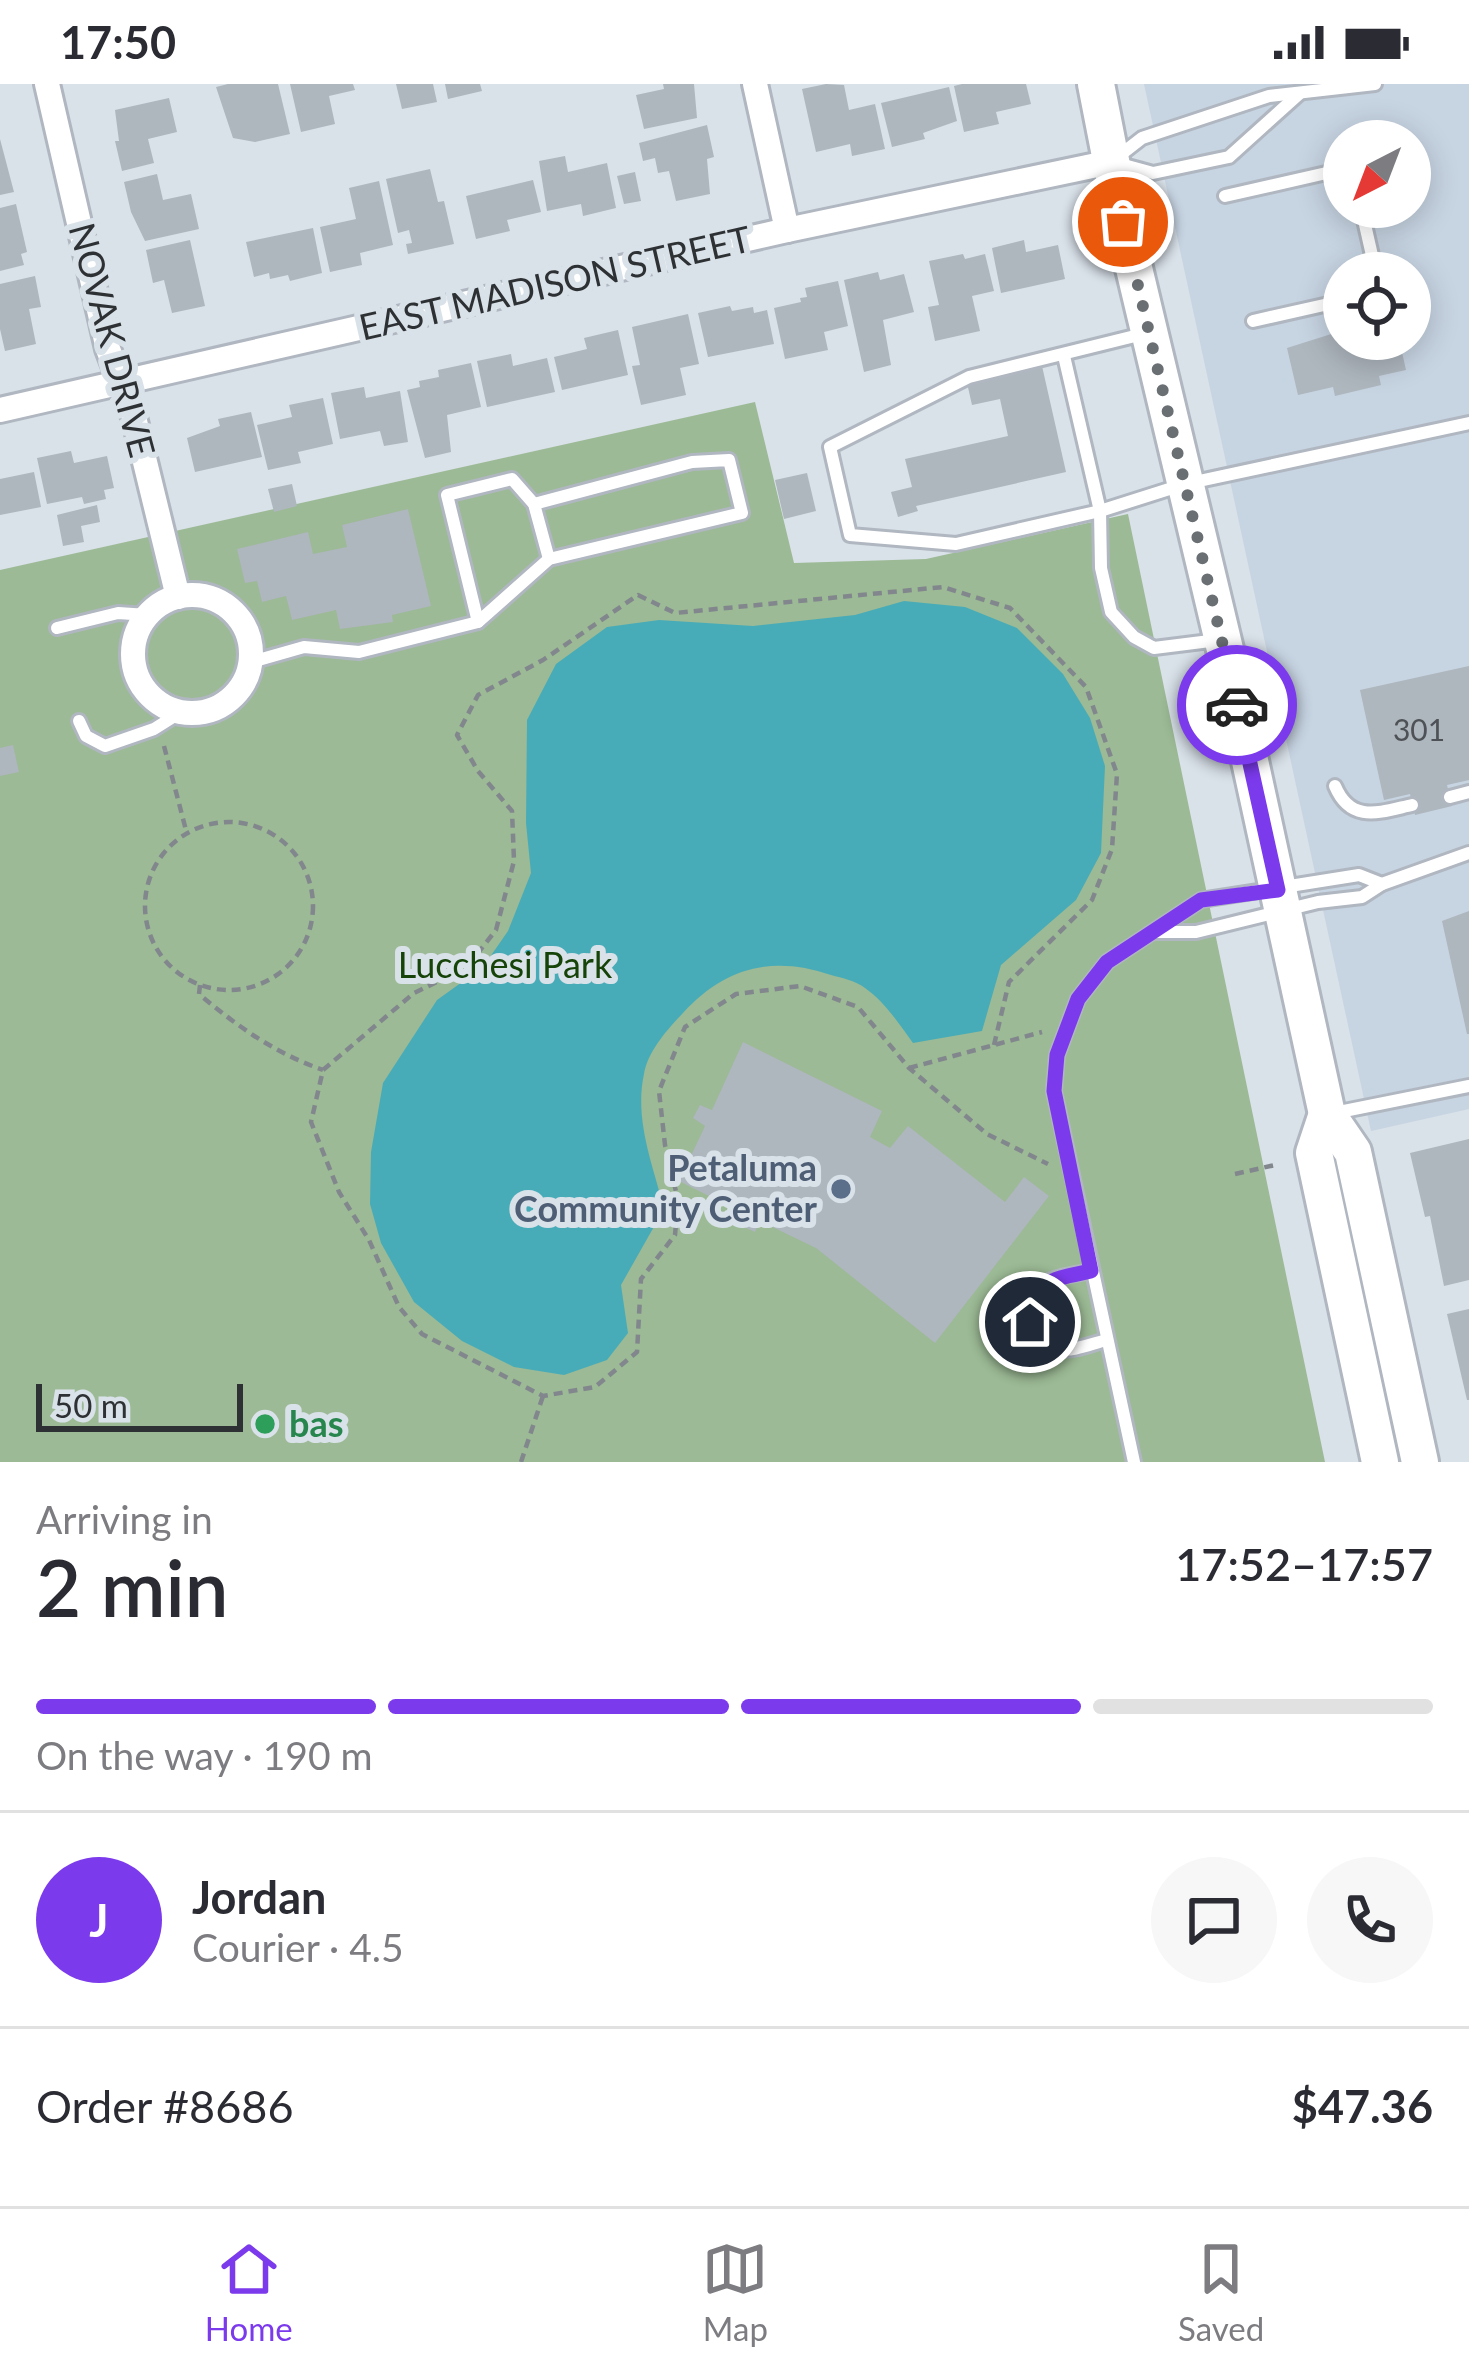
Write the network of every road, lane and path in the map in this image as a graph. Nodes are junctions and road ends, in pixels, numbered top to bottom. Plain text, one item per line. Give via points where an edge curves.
1 (47, 84) edge
2 (755, 84) edge
3 (1096, 84) edge
4 (1375, 84) edge
5 (1300, 92) junction
6 (1111, 162) junction
7 (1323, 174) edge
8 (1225, 196) dead end
9 (788, 230) junction
10 (1323, 305) edge
11 (1253, 321) dead end
12 (1150, 332) junction
13 (1064, 356) junction
14 (122, 383) junction
15 (0, 410) edge
16 (1469, 423) edge
17 (1185, 484) junction
18 (534, 504) junction
19 (1100, 511) junction
20 (549, 559) junction
21 (178, 597) junction
22 (148, 615) junction
23 (478, 622) junction
24 (58, 628) dead end
25 (1221, 639) junction
26 (250, 662) junction
27 (181, 712) junction
28 (79, 721) dead end
29 (163, 743) dead end
30 (1335, 786) dead end
31 (1469, 792) edge
32 (1450, 797) dead end
33 (1412, 805) dead end
34 (187, 833) junction
35 (1469, 853) edge
36 (1382, 884) junction
37 (1281, 901) junction
38 (1154, 932) junction
39 (200, 986) junction
40 (1043, 1032) dead end
41 (994, 1045) junction
42 (909, 1069) junction
43 (323, 1070) junction
44 (1469, 1086) edge
45 (1327, 1114) junction
46 (1275, 1165) dead end
47 (1053, 1166) dead end
48 (1235, 1174) dead end
49 (1091, 1271) junction
50 (1107, 1340) junction
51 (544, 1396) junction
52 (521, 1462) edge
53 (1135, 1462) edge
54 (1380, 1462) edge
55 (1420, 1462) edge

1 - 14 street, NOVAK DRIVE
2 - 9 street
3 - 6 main road
4 - 5 lane
5 - 6 lane via 1142,138
5 - 6 lane via 1229,157 1153,173
6 - 9 street, EAST MADISON STREET
6 - 12 main road
7 - 8 lane
9 - 14 street, EAST MADISON STREET
10 - 11 lane
12 - 13 lane
12 - 17 main road
13 - 19 lane
13 - 19 lane via 969,377 830,447 850,535 956,544
14 - 15 street, EAST MADISON STREET
14 - 21 street, NOVAK DRIVE
16 - 17 lane
17 - 19 lane
17 - 25 main road
18 - 20 lane
18 - 20 lane via 692,461 729,460 742,513
18 - 23 lane via 512,479 447,494
19 - 25 lane via 1111,612 1134,637 1154,648
20 - 23 lane
21 - 22 street
21 - 26 street via 231,610 250,643
22 - 24 lane
22 - 27 street via 133,647 139,681
23 - 26 lane via 359,652 304,647
25 - 37 main road
26 - 27 street via 234,696 200,713
27 - 28 lane via 105,746
29 - 34 path
30 - 33 lane via 1342,802 1372,814
31 - 32 lane
34 - 39 path via 166,850 145,900 148,927 167,962
34 - 39 path via 242,823 268,832 298,860 314,899 306,940 281,974 242,989
35 - 36 lane
36 - 37 lane via 1362,897
36 - 37 lane via 1359,875
37 - 38 lane via 1196,932
37 - 38 lane via 1201,900
37 - 45 main road
38 - 49 lane via 1107,962 1078,999 1057,1055 1054,1091
39 - 43 path via 199,994 237,1026
40 - 41 path
41 - 42 path
41 - 43 path via 1009,982 1091,900 1112,849 1117,774 1086,687 1010,608 943,587 675,613 638,595 478,695 457,735 512,811 514,860 496,930 466,968 414,993
42 - 47 path via 987,1133
42 - 51 path via 858,1007 800,986 736,994 686,1028 659,1091 675,1235 641,1279 637,1352 596,1387
43 - 51 path via 311,1122 399,1307 422,1334
44 - 45 lane
45 - 54 main road via 1314,1153
45 - 55 main road via 1353,1152
46 - 48 path
49 - 50 lane
49 - 50 lane via 1046,1282 1032,1300 1030,1322 1042,1341 1063,1350
50 - 53 lane
51 - 52 path

